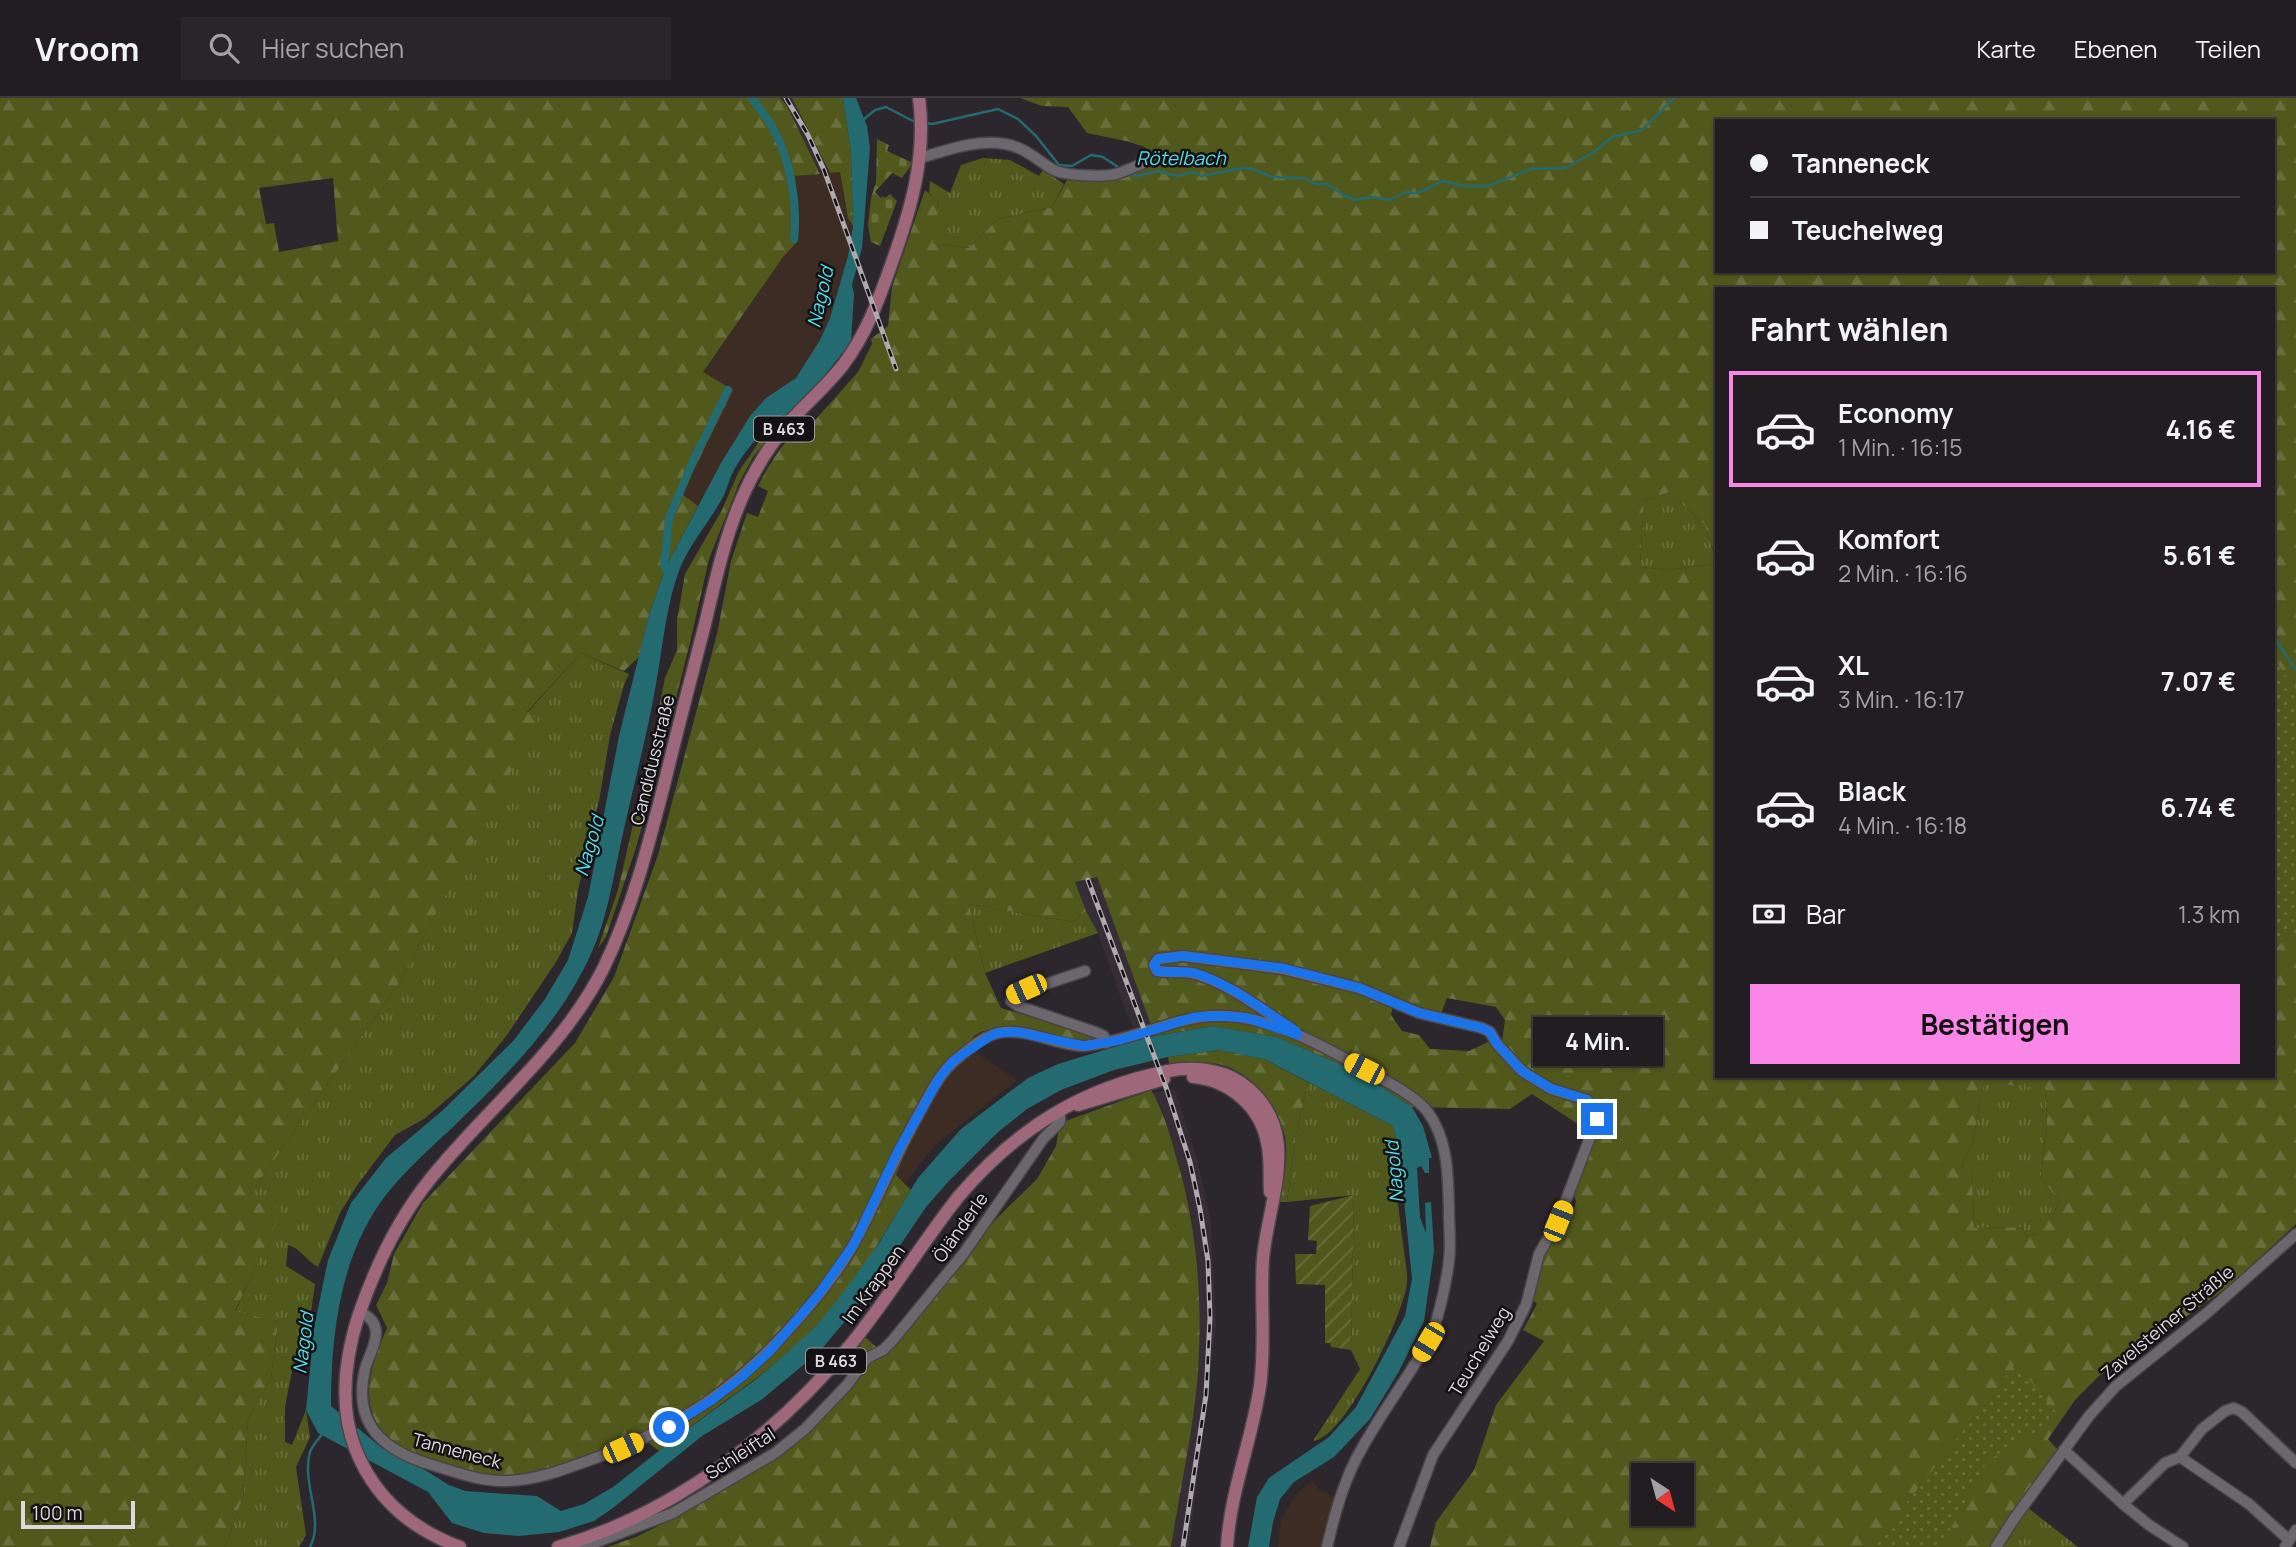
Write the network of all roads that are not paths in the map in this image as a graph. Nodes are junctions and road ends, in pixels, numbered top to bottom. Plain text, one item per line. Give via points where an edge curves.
1 (919, 98) edge
2 (920, 158) junction
3 (1146, 162) dead end
4 (1085, 971) dead end
5 (1298, 1035) junction
6 (1106, 1043) junction
7 (1064, 1109) junction
8 (2296, 1234) edge
9 (360, 1312) junction
10 (853, 1341) junction
11 (867, 1358) junction
12 (2064, 1450) junction
13 (2180, 1457) junction
14 (2296, 1463) edge
15 (2123, 1504) junction
16 (2296, 1530) edge
17 (2287, 1544) edge
18 (460, 1547) edge
19 (558, 1547) edge
20 (584, 1547) edge
21 (1227, 1547) edge
22 (1327, 1547) edge
23 (1399, 1547) edge
24 (1996, 1547) edge
25 (2183, 1547) edge

1 - 2 main road, Candidusstraße / B 463
2 - 3 street via 992,142 1015,146 1063,174 1112,175
2 - 9 main road, Candidusstraße / B 463 via 904,230 863,334 831,379 772,444 734,518 645,855 603,970 561,1034 450,1155 409,1208 390,1238
4 - 6 street via 1026,989 1011,1001 1104,1035
5 - 6 street via 1247,1018 1195,1017
5 - 22 street via 1415,1100 1426,1110 1444,1146 1447,1168 1449,1262 1432,1334 1349,1472
5 - 23 street, Teuchelweg via 1215,981 1191,972 1157,971 1154,965 1158,959 1183,956 1283,968 1359,988 1419,1013 1482,1028 1522,1071 1550,1088 1587,1100 1597,1119 1558,1221 1539,1254 1526,1306 1433,1455
6 - 9 street, Tanneneck via 1084,1046 1017,1032 997,1033 953,1061 898,1151 854,1244 819,1294 743,1376 669,1427 623,1448 550,1474 506,1481 472,1477 402,1454 379,1439 365,1415 364,1374 376,1327
7 - 10 main road, Im Krappen / B 463 via 1016,1139 978,1174
7 - 11 street, Öländerle via 1060,1122 1043,1139 950,1272 892,1341
7 - 21 main road, Im Krappen / B 463 via 1168,1078 1194,1077 1216,1082 1243,1098 1261,1122 1269,1156 1271,1203 1263,1262 1260,1384
8 - 12 street, Zavelsteiner Sträßle via 2116,1386
9 - 18 main road, Candidusstraße / B 463 via 349,1352 345,1398 359,1459 379,1491 404,1518
10 - 11 street
10 - 19 main road, Im Krappen / B 463 via 780,1419 718,1468 623,1523
11 - 20 street, Schleiftal via 805,1429 775,1453 673,1513
12 - 15 street
12 - 24 street, Zavelsteiner Sträßle
13 - 14 street via 2202,1429 2234,1408
13 - 15 street via 2165,1462
13 - 17 street via 2249,1503
15 - 25 street
16 - 17 street

